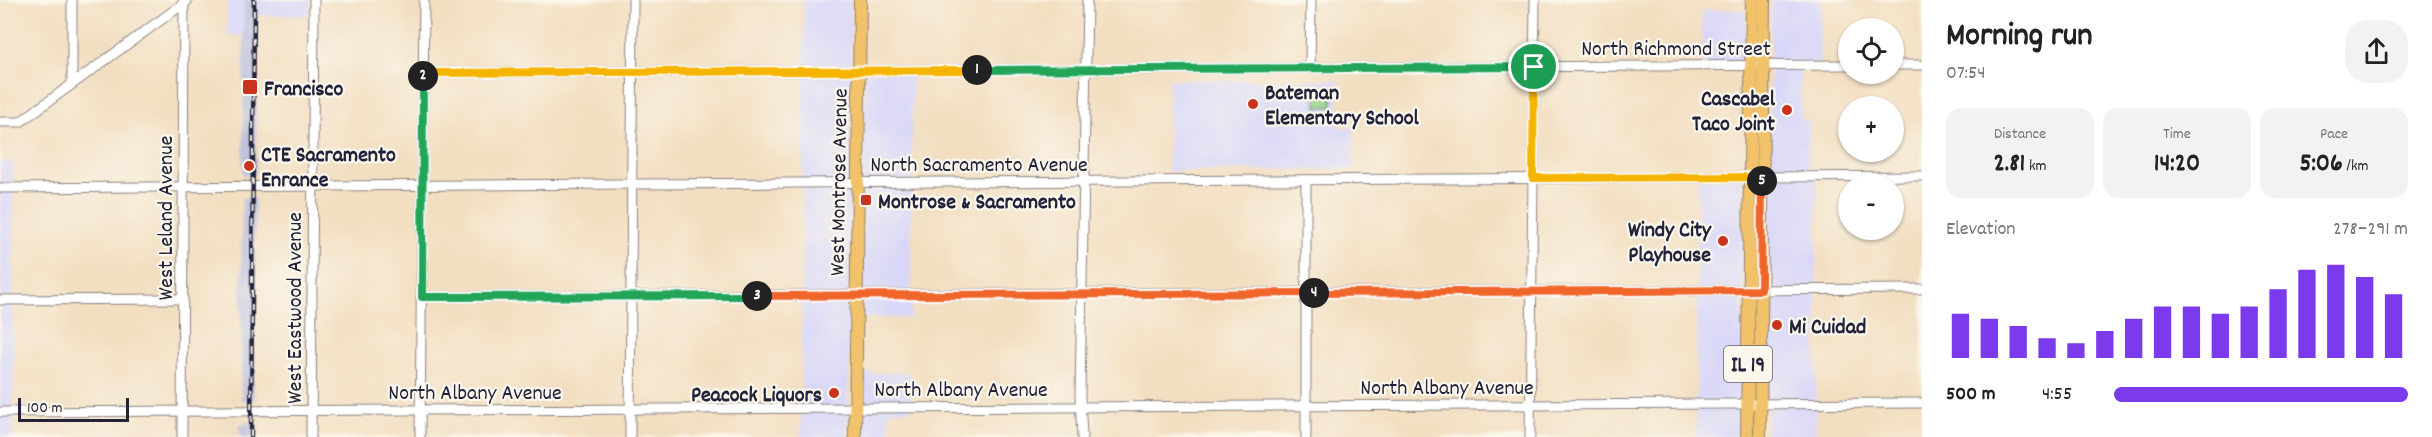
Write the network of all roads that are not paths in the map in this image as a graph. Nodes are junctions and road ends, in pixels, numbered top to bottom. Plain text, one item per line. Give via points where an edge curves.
1 (72, 0) edge
2 (314, 0) edge
3 (424, 0) edge
4 (633, 0) edge
5 (860, 0) edge
6 (1087, 0) edge
7 (1311, 0) edge
8 (1535, 0) edge
9 (1752, 0) edge
10 (1764, 0) edge
11 (186, 1) edge
12 (1838, 65) edge
13 (1904, 65) edge
14 (1922, 65) edge
15 (1757, 66) junction
16 (1534, 67) junction
17 (1310, 68) junction
18 (1086, 69) junction
19 (859, 70) junction
20 (632, 72) junction
21 (423, 73) junction
22 (72, 84) junction
23 (0, 122) edge
24 (1922, 176) edge
25 (1756, 177) junction
26 (1533, 178) junction
27 (1306, 180) junction
28 (1084, 182) junction
29 (858, 183) junction
30 (631, 184) junction
31 (313, 186) junction
32 (422, 186) junction
33 (183, 187) junction
34 (0, 188) edge
35 (1922, 289) edge
36 (1755, 290) junction
37 (1532, 291) junction
38 (1305, 293) junction
39 (1081, 294) junction
40 (631, 296) junction
41 (857, 296) junction
42 (422, 297) junction
43 (183, 299) junction
44 (0, 300) edge
45 (1922, 403) edge
46 (1754, 404) junction
47 (1530, 405) junction
48 (1305, 406) junction
49 (1081, 407) junction
50 (856, 408) junction
51 (630, 410) junction
52 (311, 411) junction
53 (420, 411) junction
54 (0, 412) edge
55 (182, 412) junction
56 (182, 437) edge
57 (311, 437) edge
58 (420, 437) edge
59 (630, 437) edge
60 (855, 437) edge
61 (1082, 437) edge
62 (1306, 437) edge
63 (1530, 437) edge
64 (1747, 437) edge
65 (1760, 437) edge

1 - 22 street
2 - 31 street, West Eastwood Avenue
3 - 21 street
4 - 20 street
5 - 19 main road, West Montrose Avenue
6 - 18 street
7 - 17 street
8 - 16 street
9 - 15 main road, IL 19
10 - 15 main road, IL 19
11 - 22 street
11 - 33 street, West Leland Avenue
12 - 15 street, North Richmond Street
13 - 14 street
15 - 16 street, North Richmond Street
15 - 25 main road, IL 19
16 - 17 street, North Richmond Street
16 - 26 street
17 - 18 street, North Richmond Street
18 - 19 street, North Richmond Street
18 - 28 street
19 - 20 street, North Richmond Street
19 - 29 main road, West Montrose Avenue
20 - 21 street, North Richmond Street
20 - 30 street
21 - 32 street
22 - 23 street via 20,122
24 - 25 street, North Sacramento Avenue
25 - 26 street, North Sacramento Avenue
25 - 36 main road, IL 19
26 - 27 street, North Sacramento Avenue
26 - 37 street
27 - 28 street, North Sacramento Avenue
27 - 38 street
28 - 29 street, North Sacramento Avenue
28 - 39 street
29 - 30 street, North Sacramento Avenue
29 - 41 main road, West Montrose Avenue
30 - 32 street, North Sacramento Avenue
30 - 40 street
31 - 32 street, North Sacramento Avenue
31 - 33 street, North Sacramento Avenue
31 - 52 street, West Eastwood Avenue
32 - 42 street
33 - 34 street, North Sacramento Avenue
33 - 43 street, West Leland Avenue
35 - 36 street
36 - 37 street
36 - 46 main road, IL 19
37 - 38 street
37 - 47 street
38 - 39 street
38 - 48 street
39 - 41 street
39 - 49 street
40 - 41 street
40 - 42 street
40 - 51 street
41 - 50 main road, West Montrose Avenue
42 - 53 street
43 - 44 street
43 - 55 street, West Leland Avenue
45 - 46 street, North Albany Avenue
46 - 47 street, North Albany Avenue
46 - 64 main road, IL 19
46 - 65 main road, IL 19
47 - 48 street, North Albany Avenue
47 - 63 street
48 - 49 street, North Albany Avenue
48 - 62 street
49 - 50 street, North Albany Avenue
49 - 61 street
50 - 51 street, North Albany Avenue
50 - 60 main road, West Montrose Avenue
51 - 53 street, North Albany Avenue
51 - 59 street
52 - 53 street, North Albany Avenue
52 - 55 street, North Albany Avenue
52 - 57 street, West Eastwood Avenue
53 - 58 street
54 - 55 street, North Albany Avenue
55 - 56 street, West Leland Avenue

